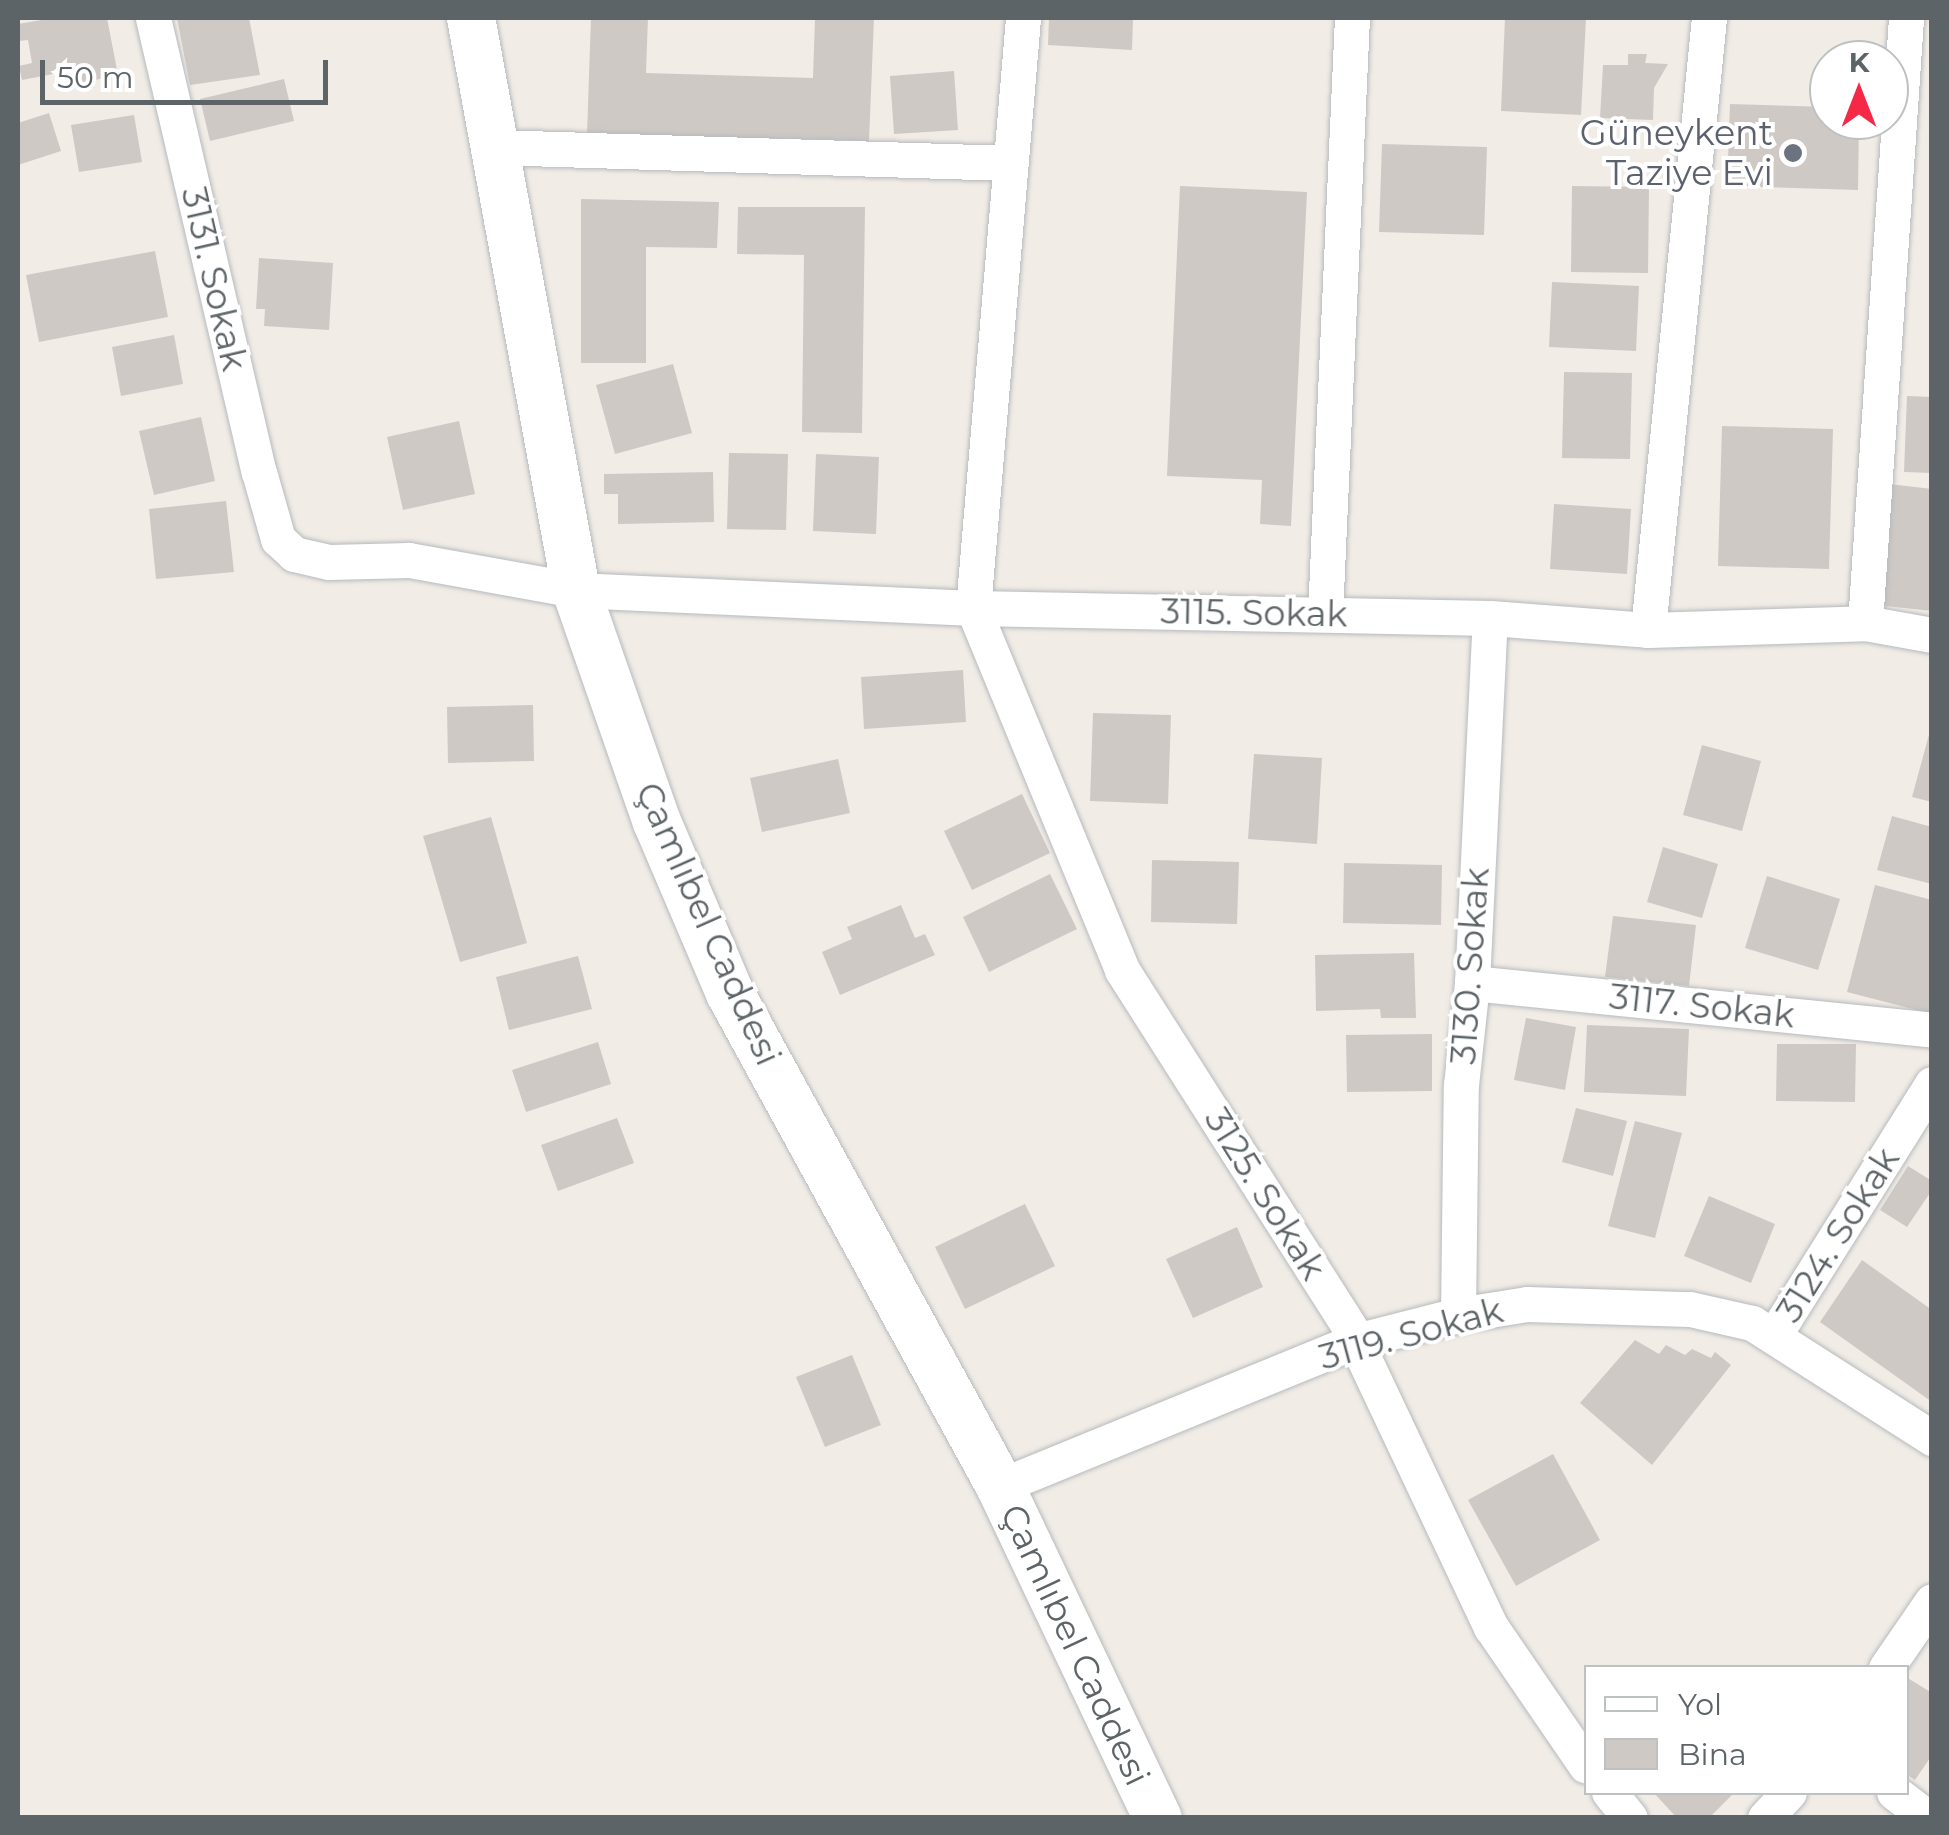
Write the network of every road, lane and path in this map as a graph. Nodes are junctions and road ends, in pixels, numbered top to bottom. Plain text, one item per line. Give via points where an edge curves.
1 (153, 18) edge
2 (470, 18) edge
3 (1023, 18) edge
4 (1352, 18) edge
5 (1709, 18) edge
6 (1906, 18) edge
7 (494, 147) junction
8 (1010, 163) junction
9 (278, 539) joint
10 (576, 590) junction
11 (973, 608) junction
12 (1325, 614) junction
13 (1490, 618) junction
14 (1865, 623) junction
15 (1648, 630) junction
16 (1932, 635) edge
17 (1472, 982) junction
18 (1932, 1030) edge
19 (1932, 1084) edge
20 (1458, 1315) junction
21 (1775, 1334) junction
22 (1356, 1341) junction
23 (1932, 1438) edge
24 (1000, 1486) junction
25 (1932, 1601) edge
26 (1888, 1665) edge
27 (1584, 1763) edge
28 (1611, 1795) edge
29 (1787, 1795) edge
30 (1898, 1795) edge
31 (1158, 1818) edge
32 (1630, 1818) edge
33 (1765, 1818) edge
34 (1928, 1818) edge

1 - 9 street, 3131. Sokak
2 - 7 street, Çamlıbel Caddesi
3 - 8 street
4 - 12 street
5 - 15 street
6 - 14 street
7 - 8 street
7 - 10 street, Çamlıbel Caddesi
8 - 11 street
9 - 10 street, 3115. Sokak via 294,554 329,562 409,560
10 - 11 street, 3115. Sokak
10 - 24 street, Çamlıbel Caddesi via 657,822 730,993
11 - 12 street, 3115. Sokak
11 - 22 street, 3125. Sokak via 1122,970
12 - 13 street, 3115. Sokak
13 - 15 street, 3115. Sokak
13 - 17 street, 3130. Sokak
14 - 15 street, 3115. Sokak
14 - 16 street, 3115. Sokak
17 - 18 street, 3117. Sokak
17 - 20 street, 3130. Sokak via 1461,1085
19 - 21 street, 3124. Sokak
20 - 21 street, 3119. Sokak via 1527,1304 1618,1304 1690,1309
20 - 22 street, 3119. Sokak
21 - 23 street, 3119. Sokak
22 - 24 street, 3119. Sokak
22 - 27 street, 3125. Sokak via 1490,1627
24 - 31 street, Çamlıbel Caddesi
25 - 26 street
28 - 32 street
29 - 33 street
30 - 34 street

